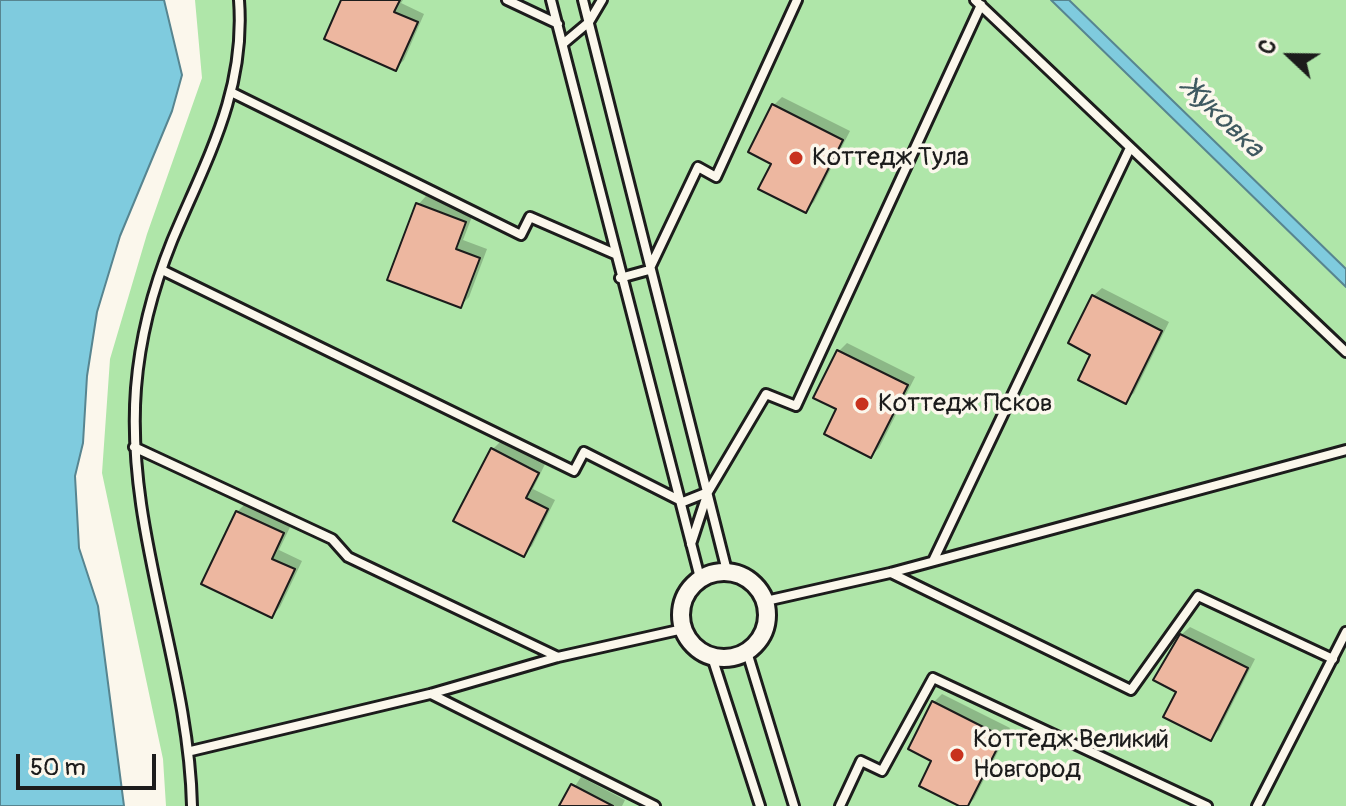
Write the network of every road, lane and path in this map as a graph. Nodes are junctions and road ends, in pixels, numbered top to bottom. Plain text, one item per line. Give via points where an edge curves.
1 (239, 0) edge
2 (507, 0) edge
3 (551, 0) edge
4 (583, 0) edge
5 (602, 0) edge
6 (797, 0) edge
7 (978, 3) edge
8 (589, 22) junction
9 (558, 24) junction
10 (564, 43) junction
11 (233, 93) junction
12 (1130, 148) junction
13 (615, 254) junction
14 (162, 270) junction
15 (649, 270) junction
16 (620, 278) junction
17 (1346, 352) edge
18 (134, 447) junction
19 (1346, 450) edge
20 (708, 492) junction
21 (683, 502) junction
22 (691, 544) junction
23 (933, 561) junction
24 (727, 571) junction
25 (890, 573) junction
26 (700, 578) junction
27 (766, 601) junction
28 (683, 629) junction
29 (1346, 632) edge
30 (747, 652) junction
31 (558, 657) junction
32 (712, 657) junction
33 (1333, 659) junction
34 (430, 694) junction
35 (191, 751) junction
36 (192, 806) edge
37 (655, 806) edge
38 (760, 806) edge
39 (794, 806) edge
40 (840, 806) edge
41 (1207, 806) edge
42 (1257, 806) edge

1 - 11 lane via 240,50
2 - 9 lane
3 - 9 lane
4 - 8 lane
5 - 8 lane
6 - 15 lane via 716,177 698,167
7 - 12 lane
7 - 20 lane via 796,406 766,394
8 - 10 lane
8 - 15 lane
9 - 10 lane
10 - 13 lane
11 - 13 lane via 521,235 530,217
11 - 14 lane
12 - 17 lane
12 - 23 lane
13 - 16 lane
14 - 18 lane via 140,353
14 - 21 lane via 574,471 584,452
15 - 16 lane
15 - 20 lane
16 - 21 lane
18 - 31 lane via 332,539 348,557
18 - 35 lane via 139,506
19 - 23 lane
20 - 21 lane
20 - 22 lane
20 - 24 lane
21 - 22 lane
22 - 26 lane
23 - 25 lane
24 - 26 street
24 - 27 street via 751,580
25 - 27 lane
25 - 33 lane via 1131,690 1198,596
26 - 28 street via 683,601
27 - 30 street via 765,630
28 - 31 lane
28 - 32 street
29 - 33 lane
30 - 32 street
30 - 39 lane
31 - 34 lane
32 - 38 lane
33 - 42 lane
34 - 35 lane
34 - 37 lane
35 - 36 lane
40 - 41 lane via 861,761 882,771 933,678

